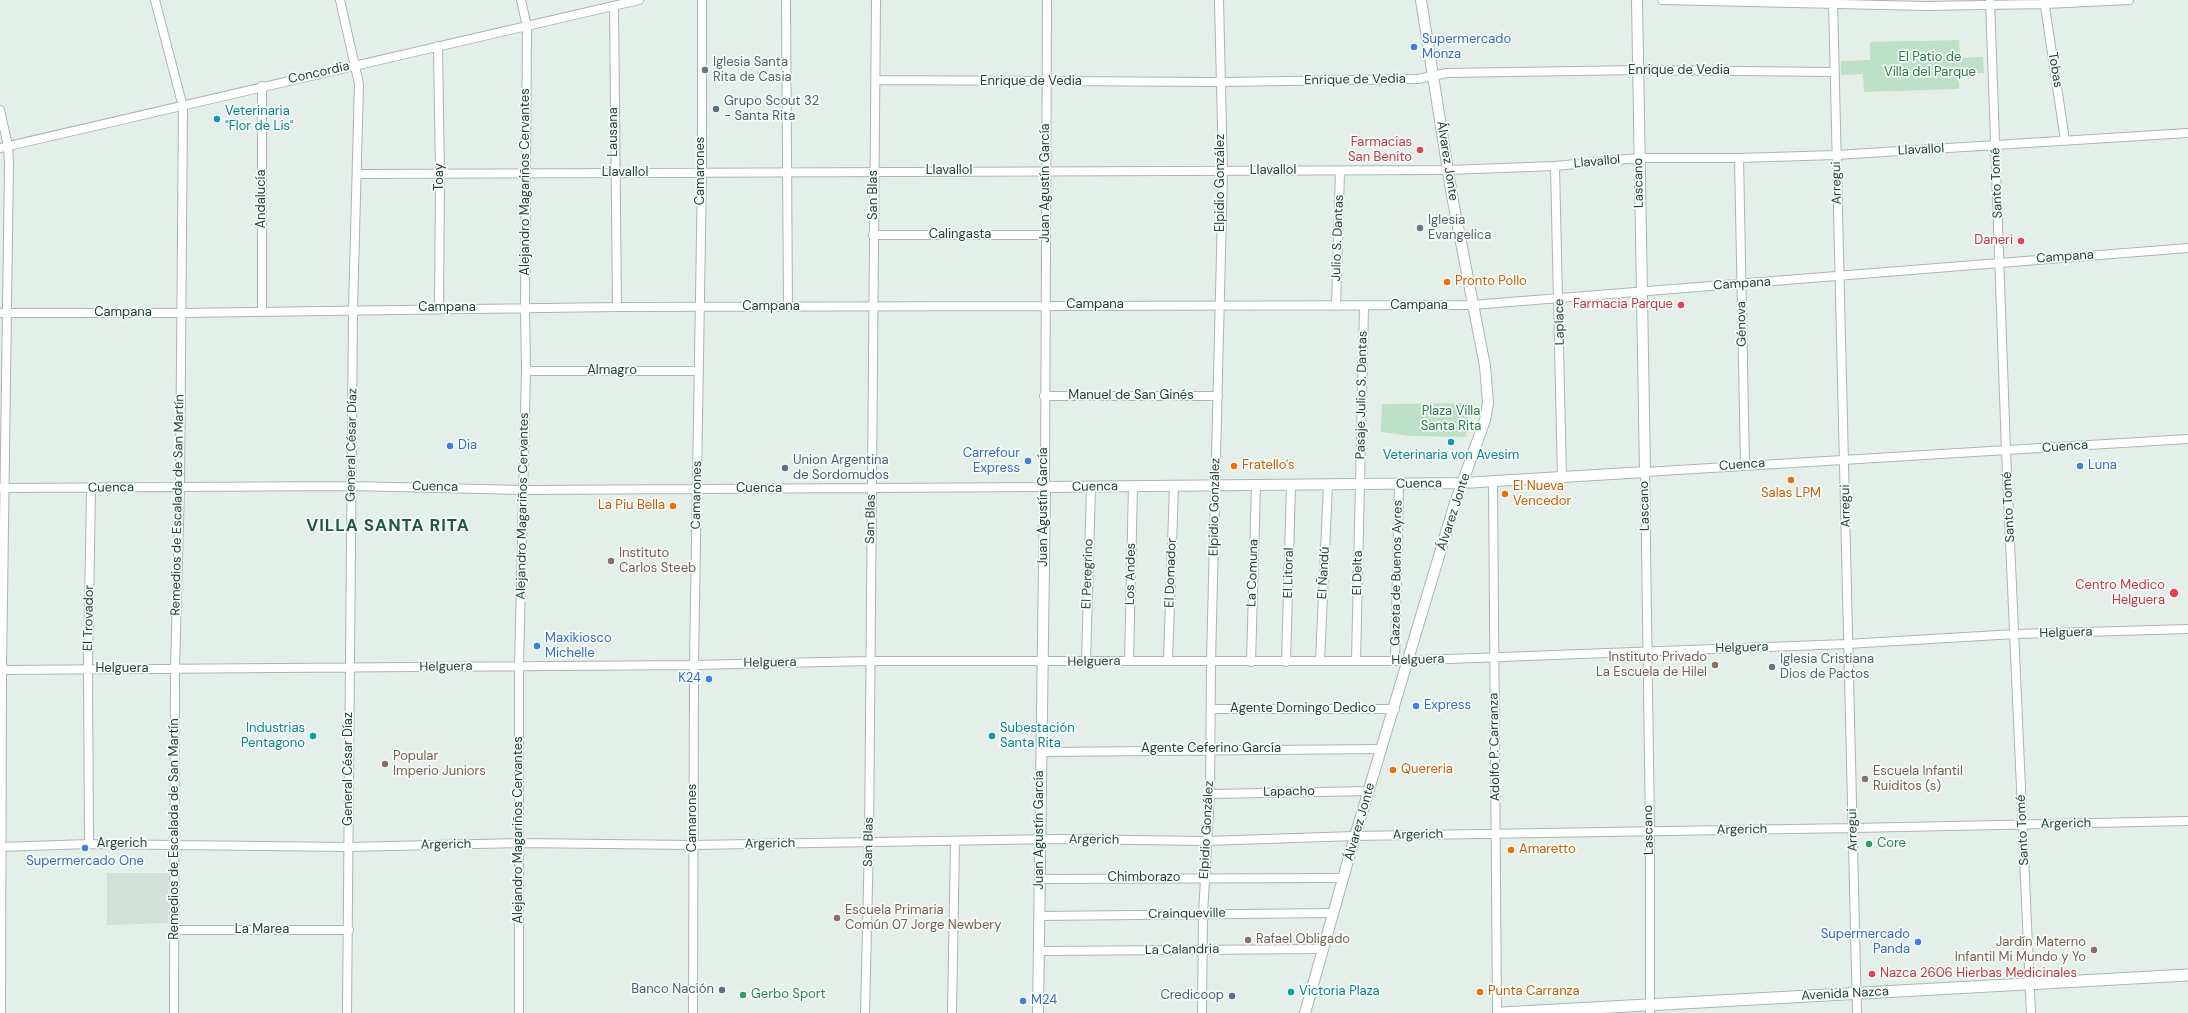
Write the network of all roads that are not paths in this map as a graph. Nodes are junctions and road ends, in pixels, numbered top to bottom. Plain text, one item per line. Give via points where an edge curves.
1 (154, 0) edge
2 (340, 0) edge
3 (521, 0) edge
4 (639, 0) edge
5 (702, 0) edge
6 (786, 0) edge
7 (876, 0) edge
8 (1047, 0) edge
9 (1220, 0) edge
10 (1421, 0) edge
11 (1637, 0) edge
12 (1662, 0) edge
13 (2129, 0) edge
14 (1715, 1) edge
15 (1755, 1) edge
16 (1833, 1) edge
17 (1990, 2) edge
18 (2045, 2) edge
19 (1925, 3) edge
20 (614, 6) junction
21 (527, 27) junction
22 (438, 46) junction
23 (355, 64) junction
24 (1639, 70) junction
25 (1834, 72) junction
26 (1434, 76) junction
27 (876, 80) junction
28 (1047, 82) junction
29 (1221, 82) junction
30 (262, 86) junction
31 (183, 106) junction
32 (0, 110) edge
33 (2188, 133) edge
34 (2065, 140) junction
35 (1995, 146) junction
36 (4, 147) edge
37 (1836, 155) junction
38 (1638, 158) junction
39 (1739, 158) junction
40 (1555, 166) junction
41 (1046, 170) junction
42 (1448, 170) junction
43 (1222, 171) junction
44 (1340, 171) junction
45 (787, 172) junction
46 (874, 172) junction
47 (527, 173) junction
48 (615, 173) junction
49 (702, 173) junction
50 (358, 174) junction
51 (440, 174) junction
52 (873, 235) junction
53 (1046, 235) junction
54 (2188, 248) edge
55 (1999, 262) junction
56 (1838, 276) junction
57 (1741, 284) junction
58 (1642, 292) junction
59 (1560, 298) junction
60 (1046, 305) junction
61 (1219, 305) junction
62 (1472, 305) junction
63 (1336, 306) junction
64 (1364, 306) junction
65 (617, 307) junction
66 (699, 307) junction
67 (788, 307) junction
68 (874, 307) junction
69 (440, 308) junction
70 (525, 308) junction
71 (353, 309) junction
72 (262, 311) junction
73 (3, 313) edge
74 (181, 313) junction
75 (526, 371) junction
76 (697, 371) junction
77 (1044, 396) junction
78 (1218, 396) junction
79 (2188, 440) edge
80 (2006, 451) junction
81 (1845, 459) junction
82 (1745, 465) junction
83 (1645, 472) junction
84 (1562, 478) junction
85 (1493, 481) junction
86 (1216, 484) junction
87 (1399, 484) junction
88 (1463, 484) junction
89 (1256, 485) junction
90 (1291, 485) junction
91 (1328, 485) junction
92 (1361, 485) junction
93 (351, 486) junction
94 (1133, 486) junction
95 (1174, 486) junction
96 (180, 487) junction
97 (1045, 487) junction
98 (1091, 487) junction
99 (3, 488) edge
100 (871, 488) junction
101 (91, 489) junction
102 (698, 489) junction
103 (523, 490) junction
104 (2188, 629) edge
105 (2015, 634) junction
106 (1847, 644) junction
107 (1647, 652) junction
108 (1494, 657) junction
109 (869, 661) junction
110 (1129, 661) junction
111 (1168, 661) junction
112 (1211, 661) junction
113 (1320, 661) junction
114 (1356, 661) junction
115 (1409, 661) junction
116 (1086, 662) junction
117 (1251, 662) junction
118 (1286, 662) junction
119 (1395, 662) junction
120 (1043, 663) junction
121 (694, 665) junction
122 (519, 666) junction
123 (349, 668) junction
124 (175, 669) junction
125 (1, 670) edge
126 (88, 670) junction
127 (1212, 709) junction
128 (1395, 709) junction
129 (1210, 749) junction
130 (1382, 749) junction
131 (1040, 752) junction
132 (1369, 791) junction
133 (1210, 794) junction
134 (2188, 821) edge
135 (2022, 825) junction
136 (1854, 828) junction
137 (1650, 830) junction
138 (1496, 834) junction
139 (1355, 836) junction
140 (1041, 840) junction
141 (955, 841) junction
142 (1206, 841) junction
143 (869, 842) junction
144 (520, 843) junction
145 (88, 844) junction
146 (176, 844) junction
147 (692, 844) junction
148 (0, 847) edge
149 (348, 847) junction
150 (1205, 878) junction
151 (1344, 878) junction
152 (1040, 879) junction
153 (1334, 913) junction
154 (1203, 914) junction
155 (1040, 916) junction
156 (175, 930) junction
157 (349, 930) junction
158 (1324, 949) junction
159 (1203, 950) junction
160 (1040, 951) junction
161 (2188, 975) edge
162 (2030, 985) junction
163 (1856, 994) junction
164 (1650, 1009) edge
165 (1, 1013) edge
166 (174, 1013) edge
167 (347, 1013) edge
168 (519, 1013) edge
169 (693, 1013) edge
170 (865, 1013) edge
171 (952, 1013) edge
172 (1038, 1013) edge
173 (1202, 1013) edge
174 (1305, 1013) edge
175 (1497, 1013) edge
176 (1502, 1013) edge
177 (1857, 1013) edge
178 (2031, 1013) edge

1 - 31 street, Remedios de Escalada de San Martín
2 - 23 street, General César Díaz
3 - 21 street, Alejandro Magariños Cervantes
4 - 20 street, Concordia
5 - 49 street, Camarones
6 - 45 street
7 - 27 street, San Blas
8 - 28 street, Juan Agustín García
9 - 29 street, Elpidio González
10 - 26 street, Álvarez Jonte
11 - 24 street, Lascano
12 - 14 street
13 - 18 street
14 - 15 street
15 - 16 street
16 - 19 street
16 - 25 street, Arregui
17 - 18 street
17 - 19 street
17 - 35 street, Santo Tomé
18 - 34 street, Tobas
20 - 21 street, Concordia
20 - 48 street, Lausana
21 - 22 street, Concordia
21 - 47 street, Alejandro Magariños Cervantes
22 - 23 street, Concordia
22 - 51 street, Toay
23 - 30 street, Concordia
23 - 50 street, General César Díaz via 358,84
24 - 25 street, Enrique de Vedia
24 - 26 street, Enrique de Vedia via 1447,73
24 - 38 street, Lascano
25 - 37 street, Arregui
26 - 29 street, Enrique de Vedia via 1418,79
26 - 42 street, Álvarez Jonte
27 - 28 street, Enrique de Vedia
27 - 46 street, San Blas
28 - 29 street, Enrique de Vedia
28 - 41 street, Juan Agustín García
29 - 43 street, Elpidio González
30 - 31 street, Concordia
30 - 72 street, Andalucía
31 - 36 street, Concordia
31 - 74 street, Remedios de Escalada de San Martín
32 - 36 street
33 - 34 street, Llavallol
34 - 35 street, Llavallol
35 - 37 street, Llavallol
35 - 55 street, Santo Tomé
36 - 73 street
37 - 39 street, Llavallol
37 - 56 street, Arregui
38 - 39 street, Llavallol
38 - 40 street, Llavallol
38 - 58 street, Lascano
39 - 57 street, Génova
40 - 42 street, Llavallol
40 - 59 street, Laplace
41 - 43 street, Llavallol
41 - 46 street, Llavallol
41 - 53 street, Juan Agustín García
42 - 44 street, Llavallol
42 - 62 street, Álvarez Jonte
43 - 44 street, Llavallol
43 - 61 street, Elpidio González
44 - 63 street, Julio S. Dantas
45 - 46 street, Llavallol
45 - 49 street, Llavallol
45 - 67 street
46 - 52 street, San Blas
47 - 48 street, Llavallol
47 - 51 street, Llavallol
47 - 70 street, Alejandro Magariños Cervantes
48 - 49 street, Llavallol
48 - 65 street, Lausana
49 - 66 street, Camarones
50 - 51 street, Llavallol
50 - 71 street, General César Díaz
51 - 69 street, Toay
52 - 53 street, Calingasta
52 - 68 street, San Blas
53 - 60 street, Juan Agustín García
54 - 55 street, Campana
55 - 56 street, Campana
55 - 80 street, Santo Tomé
56 - 57 street, Campana
56 - 81 street, Arregui
57 - 58 street, Campana
57 - 82 street, Génova
58 - 59 street, Campana
58 - 83 street, Lascano
59 - 62 street, Campana
59 - 84 street, Laplace
60 - 61 street, Campana
60 - 68 street, Campana
60 - 77 street, Juan Agustín García
61 - 63 street, Campana
61 - 78 street, Elpidio González
62 - 64 street, Campana
62 - 88 street, Álvarez Jonte via 1484,366 1488,403 1485,420
63 - 64 street, Campana
64 - 92 street, Pasaje Julio S. Dantas
65 - 66 street, Campana
65 - 70 street, Campana
66 - 67 street, Campana
66 - 76 street, Camarones
67 - 68 street, Campana
68 - 100 street, San Blas
69 - 70 street, Campana
69 - 71 street, Campana
70 - 75 street, Alejandro Magariños Cervantes
71 - 72 street, Campana
71 - 93 street, General César Díaz
72 - 74 street, Campana
73 - 74 street, Campana
73 - 99 street
74 - 96 street, Remedios de Escalada de San Martín
75 - 76 street, Almagro
75 - 103 street, Alejandro Magariños Cervantes
76 - 102 street, Camarones
77 - 78 street, Manuel de San Ginés
77 - 97 street, Juan Agustín García
78 - 86 street, Elpidio González
79 - 80 street, Cuenca
80 - 81 street, Cuenca
80 - 105 street, Santo Tomé
81 - 82 street, Cuenca
81 - 106 street, Arregui
82 - 83 street, Cuenca
83 - 84 street, Cuenca
83 - 107 street, Lascano
84 - 85 street, Cuenca
85 - 88 street, Cuenca
85 - 108 street, Adolfo P. Carranza
86 - 89 street, Cuenca
86 - 95 street, Cuenca
86 - 112 street, Elpidio González
87 - 88 street, Cuenca
87 - 92 street, Cuenca
87 - 119 street, Gazeta de Buenos Ayres
88 - 115 street, Álvarez Jonte via 1454,506
89 - 90 street, Cuenca
89 - 117 street, La Comuna
90 - 91 street, Cuenca
90 - 118 street, El Litoral
91 - 92 street, Cuenca
91 - 113 street, El Ñandú
92 - 114 street, El Delta
93 - 96 street, Cuenca
93 - 103 street, Cuenca
93 - 123 street, General César Díaz
94 - 95 street, Cuenca
94 - 98 street, Cuenca
94 - 110 street, Los Andes
95 - 111 street, El Domador
96 - 101 street, Cuenca
96 - 124 street, Remedios de Escalada de San Martín
97 - 98 street, Cuenca
97 - 100 street, Cuenca
97 - 120 street, Juan Agustín García
98 - 116 street, El Peregrino
99 - 101 street, Cuenca
99 - 125 street
100 - 102 street, Cuenca
100 - 109 street, San Blas
101 - 126 street, El Trovador
102 - 103 street, Cuenca
102 - 121 street, Camarones
103 - 122 street, Alejandro Magariños Cervantes
104 - 105 street, Helguera
105 - 106 street, Helguera
105 - 135 street, Santo Tomé
106 - 107 street, Helguera
106 - 136 street, Arregui
107 - 108 street, Helguera
107 - 137 street, Lascano
108 - 115 street, Helguera
108 - 138 street, Adolfo P. Carranza
109 - 120 street, Helguera
109 - 121 street, Helguera
109 - 143 street, San Blas
110 - 111 street, Helguera
110 - 116 street, Helguera
111 - 112 street, Helguera
112 - 117 street, Helguera
112 - 127 street, Elpidio González
113 - 114 street, Helguera
113 - 118 street, Helguera
114 - 119 street, Helguera
115 - 119 street, Helguera
115 - 128 street, Álvarez Jonte
116 - 120 street, Helguera
117 - 118 street, Helguera
120 - 131 street, Juan Agustín García
121 - 122 street, Helguera
121 - 147 street, Camarones
122 - 123 street, Helguera
122 - 144 street, Alejandro Magariños Cervantes
123 - 124 street, Helguera
123 - 149 street, General César Díaz
124 - 126 street, Helguera
124 - 146 street, Remedios de Escalada de San Martín
125 - 126 street, Helguera
125 - 148 street
126 - 145 street, El Trovador
127 - 128 street, Agente Domingo Dedico
127 - 129 street, Elpidio González
128 - 130 street, Álvarez Jonte
129 - 130 street, Agente Ceferino García
129 - 131 street, Agente Ceferino García
129 - 133 street, Elpidio González
130 - 132 street, Álvarez Jonte
131 - 140 street, Juan Agustín García
132 - 133 street, Lapacho
132 - 139 street, Álvarez Jonte
133 - 142 street, Elpidio González
134 - 135 street, Argerich
135 - 136 street, Argerich
135 - 162 street, Santo Tomé
136 - 137 street, Argerich
136 - 163 street, Arregui
137 - 138 street, Argerich
137 - 164 street, Lascano
138 - 139 street, Argerich
138 - 175 street, Adolfo P. Carranza
139 - 142 street, Argerich
139 - 151 street, Álvarez Jonte
140 - 141 street, Argerich
140 - 142 street, Argerich
140 - 152 street, Juan Agustín García
141 - 143 street, Argerich
141 - 171 street
142 - 150 street, Elpidio González
143 - 147 street, Argerich
143 - 170 street, San Blas
144 - 147 street, Argerich
144 - 149 street, Argerich
144 - 168 street, Alejandro Magariños Cervantes
145 - 146 street, Argerich
145 - 148 street, Argerich
146 - 149 street, Argerich
146 - 156 street, Remedios de Escalada de San Martín
147 - 169 street, Camarones
148 - 165 street
149 - 157 street, General César Díaz
150 - 151 street, Chimborazo
150 - 152 street, Chimborazo
150 - 154 street, Elpidio González
151 - 153 street, Álvarez Jonte
152 - 155 street, Juan Agustín García
153 - 154 street, Crainqueville
153 - 158 street, Álvarez Jonte
154 - 155 street, Crainqueville
154 - 159 street, Elpidio González
155 - 160 street, Juan Agustín García
156 - 157 street, La Marea
156 - 166 street, Remedios de Escalada de San Martín
157 - 167 street, General César Díaz
158 - 159 street, La Calandria
158 - 174 street, Álvarez Jonte
159 - 160 street, La Calandria
159 - 173 street, Elpidio González
160 - 172 street, Juan Agustín García
161 - 162 main road, Avenida Nazca
162 - 163 main road, Avenida Nazca
162 - 178 street, Santo Tomé
163 - 164 main road, Avenida Nazca
163 - 177 street, Arregui
164 - 176 main road, Avenida Nazca

